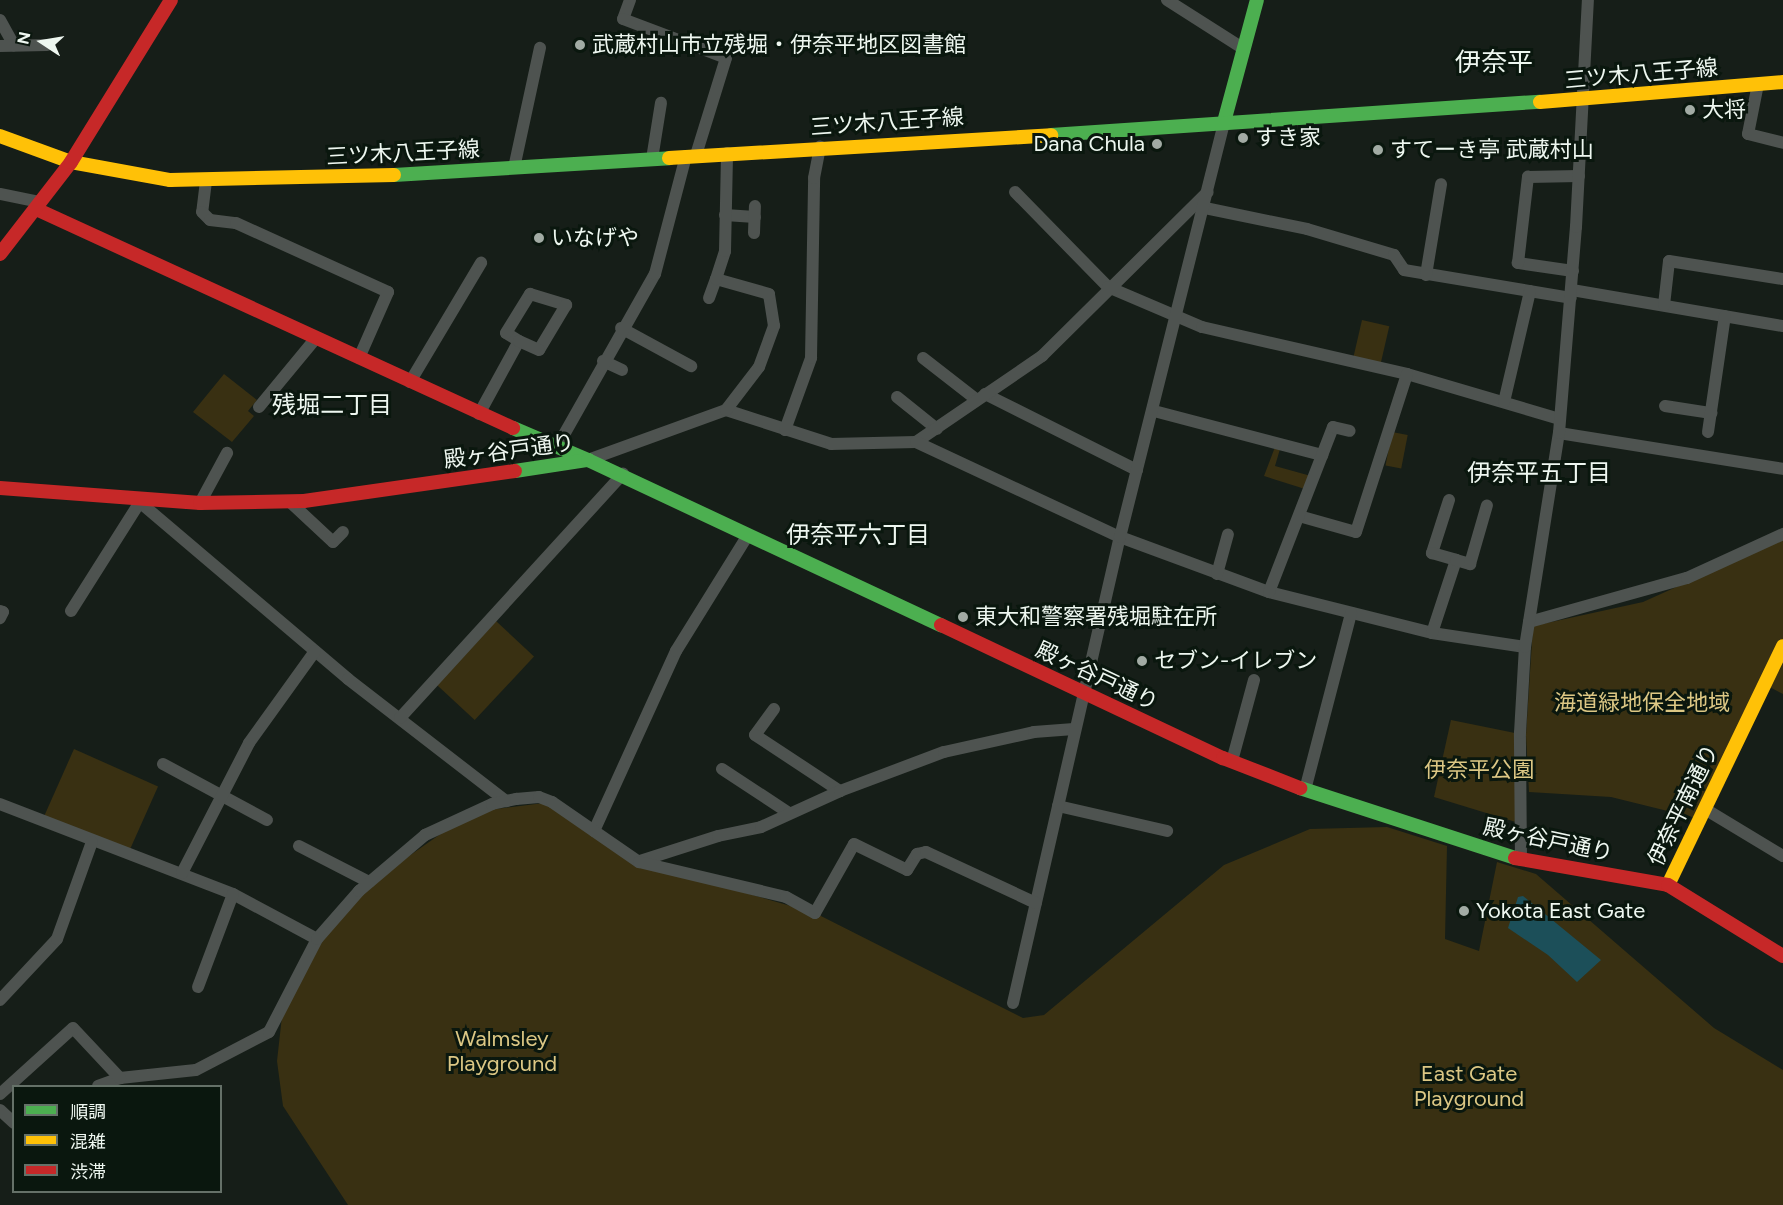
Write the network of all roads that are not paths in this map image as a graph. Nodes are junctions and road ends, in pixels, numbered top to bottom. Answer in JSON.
{"nodes":[{"id":1,"x":171,"y":0,"type":"edge"},
{"id":2,"x":630,"y":0,"type":"edge"},
{"id":3,"x":1167,"y":0,"type":"edge"},
{"id":4,"x":1257,"y":0,"type":"edge"},
{"id":5,"x":1588,"y":0,"type":"edge"},
{"id":6,"x":0,"y":20,"type":"edge"},
{"id":7,"x":14,"y":45,"type":"junction"},
{"id":8,"x":47,"y":45,"type":"dead end"},
{"id":9,"x":0,"y":46,"type":"edge"},
{"id":10,"x":540,"y":48,"type":"dead end"},
{"id":11,"x":1244,"y":49,"type":"junction"},
{"id":12,"x":1783,"y":82,"type":"edge"},
{"id":13,"x":1758,"y":84,"type":"junction"},
{"id":14,"x":1584,"y":100,"type":"junction"},
{"id":15,"x":661,"y":103,"type":"dead end"},
{"id":16,"x":1224,"y":122,"type":"junction"},
{"id":17,"x":0,"y":136,"type":"edge"},
{"id":18,"x":1783,"y":143,"type":"edge"},
{"id":19,"x":820,"y":147,"type":"junction"},
{"id":20,"x":726,"y":153,"type":"junction"},
{"id":21,"x":691,"y":155,"type":"junction"},
{"id":22,"x":651,"y":159,"type":"junction"},
{"id":23,"x":71,"y":162,"type":"junction"},
{"id":24,"x":514,"y":168,"type":"junction"},
{"id":25,"x":1579,"y":176,"type":"junction"},
{"id":26,"x":206,"y":181,"type":"junction"},
{"id":27,"x":1441,"y":184,"type":"dead end"},
{"id":28,"x":1209,"y":191,"type":"junction"},
{"id":29,"x":1015,"y":192,"type":"dead end"},
{"id":30,"x":0,"y":194,"type":"edge"},
{"id":31,"x":38,"y":206,"type":"junction"},
{"id":32,"x":1205,"y":208,"type":"junction"},
{"id":33,"x":725,"y":216,"type":"junction"},
{"id":34,"x":754,"y":233,"type":"dead end"},
{"id":35,"x":0,"y":254,"type":"edge"},
{"id":36,"x":482,"y":263,"type":"dead end"},
{"id":37,"x":1573,"y":271,"type":"junction"},
{"id":38,"x":1426,"y":275,"type":"junction"},
{"id":39,"x":716,"y":279,"type":"junction"},
{"id":40,"x":1783,"y":279,"type":"edge"},
{"id":41,"x":1108,"y":287,"type":"junction"},
{"id":42,"x":1530,"y":291,"type":"junction"},
{"id":43,"x":1572,"y":294,"type":"junction"},
{"id":44,"x":709,"y":298,"type":"dead end"},
{"id":45,"x":1664,"y":304,"type":"junction"},
{"id":46,"x":1179,"y":314,"type":"junction"},
{"id":47,"x":1725,"y":316,"type":"junction"},
{"id":48,"x":1783,"y":326,"type":"edge"},
{"id":49,"x":621,"y":328,"type":"junction"},
{"id":50,"x":316,"y":338,"type":"junction"},
{"id":51,"x":519,"y":340,"type":"junction"},
{"id":52,"x":359,"y":357,"type":"junction"},
{"id":53,"x":923,"y":357,"type":"dead end"},
{"id":54,"x":603,"y":361,"type":"junction"},
{"id":55,"x":691,"y":366,"type":"dead end"},
{"id":56,"x":622,"y":370,"type":"dead end"},
{"id":57,"x":1407,"y":374,"type":"junction"},
{"id":58,"x":410,"y":382,"type":"junction"},
{"id":59,"x":897,"y":397,"type":"dead end"},
{"id":60,"x":981,"y":397,"type":"junction"},
{"id":61,"x":1504,"y":402,"type":"junction"},
{"id":62,"x":1665,"y":406,"type":"dead end"},
{"id":63,"x":259,"y":407,"type":"dead end"},
{"id":64,"x":726,"y":410,"type":"junction"},
{"id":65,"x":1154,"y":411,"type":"junction"},
{"id":66,"x":1711,"y":413,"type":"junction"},
{"id":67,"x":479,"y":414,"type":"junction"},
{"id":68,"x":1560,"y":419,"type":"junction"},
{"id":69,"x":937,"y":429,"type":"junction"},
{"id":70,"x":785,"y":430,"type":"junction"},
{"id":71,"x":1350,"y":431,"type":"dead end"},
{"id":72,"x":1708,"y":432,"type":"dead end"},
{"id":73,"x":1559,"y":433,"type":"junction"},
{"id":74,"x":916,"y":442,"type":"junction"},
{"id":75,"x":557,"y":447,"type":"junction"},
{"id":76,"x":226,"y":453,"type":"dead end"},
{"id":77,"x":1322,"y":455,"type":"junction"},
{"id":78,"x":588,"y":460,"type":"junction"},
{"id":79,"x":1783,"y":469,"type":"edge"},
{"id":80,"x":1137,"y":470,"type":"junction"},
{"id":81,"x":623,"y":474,"type":"junction"},
{"id":82,"x":0,"y":488,"type":"edge"},
{"id":83,"x":1449,"y":500,"type":"dead end"},
{"id":84,"x":138,"y":501,"type":"junction"},
{"id":85,"x":289,"y":501,"type":"junction"},
{"id":86,"x":200,"y":503,"type":"junction"},
{"id":87,"x":1487,"y":505,"type":"dead end"},
{"id":88,"x":1299,"y":516,"type":"junction"},
{"id":89,"x":343,"y":531,"type":"dead end"},
{"id":90,"x":1228,"y":534,"type":"dead end"},
{"id":91,"x":1783,"y":534,"type":"edge"},
{"id":92,"x":748,"y":535,"type":"junction"},
{"id":93,"x":1120,"y":537,"type":"junction"},
{"id":94,"x":1456,"y":560,"type":"junction"},
{"id":95,"x":1217,"y":574,"type":"junction"},
{"id":96,"x":1269,"y":592,"type":"junction"},
{"id":97,"x":0,"y":611,"type":"edge"},
{"id":98,"x":71,"y":611,"type":"dead end"},
{"id":99,"x":1351,"y":613,"type":"junction"},
{"id":100,"x":0,"y":618,"type":"edge"},
{"id":101,"x":1529,"y":622,"type":"junction"},
{"id":102,"x":1432,"y":633,"type":"junction"},
{"id":103,"x":1783,"y":646,"type":"edge"},
{"id":104,"x":1525,"y":647,"type":"junction"},
{"id":105,"x":315,"y":651,"type":"junction"},
{"id":106,"x":1254,"y":680,"type":"dead end"},
{"id":107,"x":1083,"y":693,"type":"junction"},
{"id":108,"x":774,"y":709,"type":"dead end"},
{"id":109,"x":400,"y":718,"type":"junction"},
{"id":110,"x":1074,"y":729,"type":"junction"},
{"id":111,"x":1232,"y":761,"type":"junction"},
{"id":112,"x":163,"y":764,"type":"dead end"},
{"id":113,"x":722,"y":769,"type":"dead end"},
{"id":114,"x":1305,"y":790,"type":"junction"},
{"id":115,"x":840,"y":791,"type":"junction"},
{"id":116,"x":222,"y":796,"type":"junction"},
{"id":117,"x":506,"y":801,"type":"junction"},
{"id":118,"x":0,"y":804,"type":"edge"},
{"id":119,"x":1058,"y":806,"type":"junction"},
{"id":120,"x":1705,"y":809,"type":"junction"},
{"id":121,"x":789,"y":813,"type":"junction"},
{"id":122,"x":267,"y":820,"type":"dead end"},
{"id":123,"x":594,"y":831,"type":"junction"},
{"id":124,"x":1167,"y":831,"type":"dead end"},
{"id":125,"x":92,"y":842,"type":"junction"},
{"id":126,"x":299,"y":846,"type":"dead end"},
{"id":127,"x":1783,"y":856,"type":"edge"},
{"id":128,"x":1521,"y":860,"type":"junction"},
{"id":129,"x":639,"y":862,"type":"junction"},
{"id":130,"x":183,"y":873,"type":"junction"},
{"id":131,"x":369,"y":882,"type":"junction"},
{"id":132,"x":1668,"y":885,"type":"junction"},
{"id":133,"x":233,"y":894,"type":"junction"},
{"id":134,"x":1036,"y":903,"type":"junction"},
{"id":135,"x":317,"y":939,"type":"junction"},
{"id":136,"x":1783,"y":956,"type":"edge"},
{"id":137,"x":198,"y":987,"type":"dead end"},
{"id":138,"x":0,"y":1000,"type":"edge"},
{"id":139,"x":1013,"y":1003,"type":"dead end"},
{"id":140,"x":120,"y":1078,"type":"junction"},
{"id":141,"x":101,"y":1085,"type":"edge"},
{"id":142,"x":0,"y":1094,"type":"edge"},
{"id":143,"x":0,"y":1110,"type":"edge"},
{"id":144,"x":12,"y":1121,"type":"edge"}],
"edges":[{"from":1,"to":23,"type":"street"},
{"from":2,"to":21,"type":"street"},
{"from":3,"to":11,"type":"street"},
{"from":4,"to":11,"type":"street"},
{"from":5,"to":14,"type":"street"},
{"from":6,"to":7,"type":"street"},
{"from":7,"to":8,"type":"street"},
{"from":7,"to":9,"type":"street"},
{"from":10,"to":24,"type":"street"},
{"from":11,"to":16,"type":"street"},
{"from":12,"to":13,"type":"street","name":"三ツ木八王子線"},
{"from":13,"to":14,"type":"street","name":"三ツ木八王子線"},
{"from":13,"to":18,"type":"street"},
{"from":14,"to":16,"type":"street","name":"三ツ木八王子線"},
{"from":14,"to":25,"type":"street"},
{"from":15,"to":22,"type":"street"},
{"from":16,"to":19,"type":"street","name":"三ツ木八王子線"},
{"from":16,"to":28,"type":"street"},
{"from":17,"to":23,"type":"street","name":"三ツ木八王子線"},
{"from":19,"to":20,"type":"street","name":"三ツ木八王子線"},
{"from":19,"to":70,"type":"street"},
{"from":20,"to":21,"type":"street","name":"三ツ木八王子線"},
{"from":20,"to":33,"type":"street"},
{"from":21,"to":22,"type":"street","name":"三ツ木八王子線"},
{"from":21,"to":49,"type":"street"},
{"from":22,"to":24,"type":"street","name":"三ツ木八王子線"},
{"from":23,"to":26,"type":"street","name":"三ツ木八王子線"},
{"from":23,"to":31,"type":"street"},
{"from":24,"to":26,"type":"street","name":"三ツ木八王子線"},
{"from":25,"to":37,"type":"street"},
{"from":25,"to":37,"type":"street"},
{"from":26,"to":52,"type":"street"},
{"from":27,"to":38,"type":"street"},
{"from":28,"to":32,"type":"street"},
{"from":28,"to":41,"type":"street"},
{"from":29,"to":41,"type":"street"},
{"from":30,"to":31,"type":"street"},
{"from":31,"to":35,"type":"street"},
{"from":31,"to":50,"type":"street"},
{"from":32,"to":38,"type":"street"},
{"from":32,"to":46,"type":"street"},
{"from":33,"to":34,"type":"street"},
{"from":33,"to":39,"type":"street"},
{"from":36,"to":58,"type":"street"},
{"from":37,"to":43,"type":"street"},
{"from":38,"to":42,"type":"street"},
{"from":39,"to":44,"type":"street"},
{"from":39,"to":64,"type":"street"},
{"from":40,"to":45,"type":"street"},
{"from":41,"to":46,"type":"street"},
{"from":41,"to":60,"type":"street"},
{"from":42,"to":43,"type":"street"},
{"from":42,"to":61,"type":"street"},
{"from":43,"to":45,"type":"street"},
{"from":43,"to":68,"type":"street"},
{"from":45,"to":47,"type":"street"},
{"from":46,"to":57,"type":"street"},
{"from":46,"to":65,"type":"street"},
{"from":47,"to":48,"type":"street"},
{"from":47,"to":66,"type":"street"},
{"from":49,"to":54,"type":"street"},
{"from":49,"to":55,"type":"street"},
{"from":50,"to":52,"type":"street"},
{"from":50,"to":63,"type":"street"},
{"from":51,"to":51,"type":"street"},
{"from":51,"to":67,"type":"street"},
{"from":52,"to":58,"type":"street"},
{"from":53,"to":60,"type":"street"},
{"from":54,"to":56,"type":"street"},
{"from":54,"to":75,"type":"street"},
{"from":57,"to":61,"type":"street"},
{"from":57,"to":88,"type":"street"},
{"from":58,"to":67,"type":"street"},
{"from":59,"to":69,"type":"street"},
{"from":60,"to":69,"type":"street"},
{"from":60,"to":80,"type":"street"},
{"from":61,"to":68,"type":"street"},
{"from":62,"to":66,"type":"street"},
{"from":64,"to":70,"type":"street"},
{"from":64,"to":78,"type":"street"},
{"from":65,"to":77,"type":"street"},
{"from":65,"to":80,"type":"street"},
{"from":66,"to":72,"type":"street"},
{"from":67,"to":75,"type":"street"},
{"from":68,"to":73,"type":"street"},
{"from":69,"to":74,"type":"street"},
{"from":70,"to":74,"type":"street"},
{"from":71,"to":77,"type":"street"},
{"from":73,"to":79,"type":"street"},
{"from":73,"to":101,"type":"street"},
{"from":74,"to":93,"type":"street"},
{"from":75,"to":78,"type":"street"},
{"from":76,"to":86,"type":"street"},
{"from":77,"to":88,"type":"street"},
{"from":78,"to":81,"type":"street","name":"殿ヶ谷戸通り"},
{"from":78,"to":85,"type":"street","name":"殿ヶ谷戸通り"},
{"from":80,"to":93,"type":"street"},
{"from":81,"to":92,"type":"street","name":"殿ヶ谷戸通り"},
{"from":81,"to":109,"type":"street"},
{"from":82,"to":84,"type":"street","name":"殿ヶ谷戸通り"},
{"from":83,"to":94,"type":"street"},
{"from":84,"to":86,"type":"street","name":"殿ヶ谷戸通り"},
{"from":84,"to":98,"type":"street"},
{"from":84,"to":105,"type":"street"},
{"from":85,"to":86,"type":"street","name":"殿ヶ谷戸通り"},
{"from":85,"to":89,"type":"street"},
{"from":87,"to":94,"type":"street"},
{"from":88,"to":96,"type":"street"},
{"from":90,"to":95,"type":"street"},
{"from":91,"to":101,"type":"street"},
{"from":92,"to":107,"type":"street","name":"殿ヶ谷戸通り"},
{"from":92,"to":123,"type":"street"},
{"from":93,"to":95,"type":"street"},
{"from":93,"to":107,"type":"street"},
{"from":94,"to":102,"type":"street"},
{"from":95,"to":96,"type":"street"},
{"from":96,"to":99,"type":"street"},
{"from":97,"to":100,"type":"street"},
{"from":99,"to":102,"type":"street"},
{"from":99,"to":114,"type":"street"},
{"from":101,"to":104,"type":"street"},
{"from":102,"to":104,"type":"street"},
{"from":103,"to":120,"type":"street","name":"伊奈平南通り"},
{"from":104,"to":128,"type":"street"},
{"from":105,"to":109,"type":"street"},
{"from":105,"to":116,"type":"street"},
{"from":106,"to":111,"type":"street"},
{"from":107,"to":110,"type":"street"},
{"from":107,"to":111,"type":"street","name":"殿ヶ谷戸通り"},
{"from":108,"to":115,"type":"street"},
{"from":109,"to":117,"type":"street"},
{"from":110,"to":115,"type":"street"},
{"from":110,"to":119,"type":"street"},
{"from":111,"to":114,"type":"street","name":"殿ヶ谷戸通り"},
{"from":112,"to":116,"type":"street"},
{"from":113,"to":121,"type":"street"},
{"from":114,"to":128,"type":"street","name":"殿ヶ谷戸通り"},
{"from":115,"to":121,"type":"street"},
{"from":116,"to":122,"type":"street"},
{"from":116,"to":130,"type":"street"},
{"from":117,"to":123,"type":"street"},
{"from":117,"to":131,"type":"street"},
{"from":118,"to":125,"type":"street"},
{"from":119,"to":124,"type":"street"},
{"from":119,"to":134,"type":"street"},
{"from":120,"to":127,"type":"street"},
{"from":120,"to":132,"type":"street","name":"伊奈平南通り"},
{"from":121,"to":129,"type":"street"},
{"from":123,"to":129,"type":"street"},
{"from":125,"to":130,"type":"street"},
{"from":125,"to":138,"type":"street"},
{"from":126,"to":131,"type":"street"},
{"from":128,"to":132,"type":"street","name":"殿ヶ谷戸通り"},
{"from":129,"to":134,"type":"street"},
{"from":130,"to":133,"type":"street"},
{"from":131,"to":135,"type":"street"},
{"from":132,"to":136,"type":"street","name":"殿ヶ谷戸通り"},
{"from":133,"to":135,"type":"street"},
{"from":133,"to":137,"type":"street"},
{"from":134,"to":139,"type":"street"},
{"from":135,"to":140,"type":"street"},
{"from":140,"to":141,"type":"street"},
{"from":140,"to":142,"type":"street"},
{"from":143,"to":144,"type":"street"}]}
